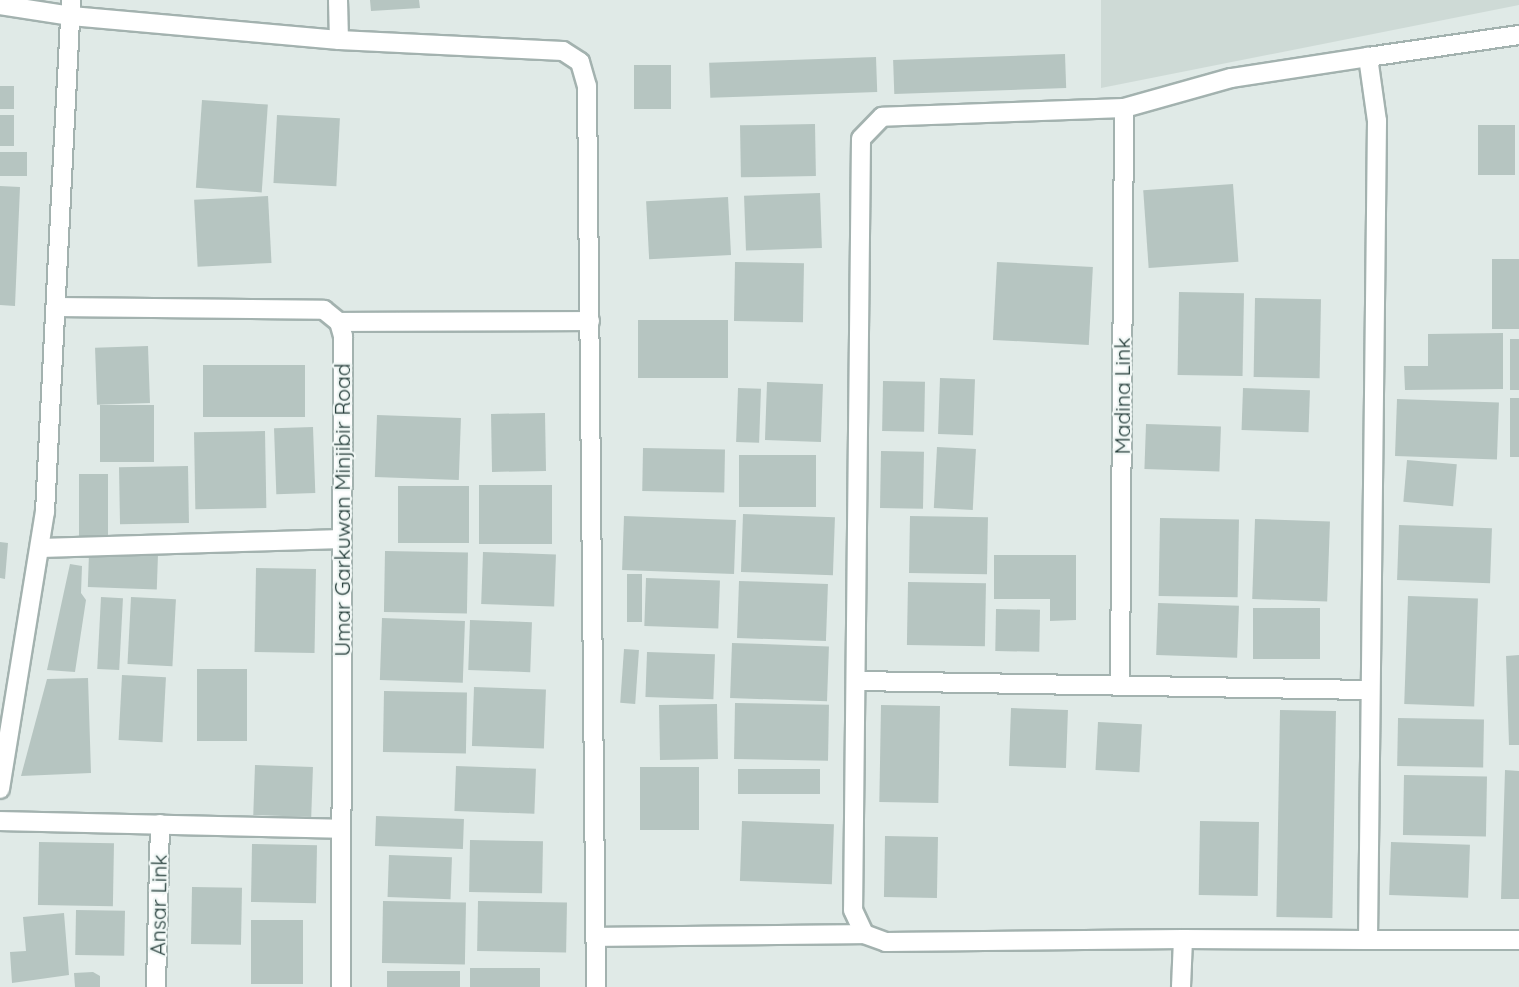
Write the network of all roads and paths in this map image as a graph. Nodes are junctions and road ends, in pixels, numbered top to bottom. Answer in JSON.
{"nodes":[{"id":1,"x":339,"y":0,"type":"edge"},
{"id":2,"x":0,"y":5,"type":"edge"},
{"id":3,"x":71,"y":8,"type":"edge"},
{"id":4,"x":1519,"y":35,"type":"edge"},
{"id":5,"x":339,"y":40,"type":"junction"},
{"id":6,"x":1368,"y":57,"type":"junction"},
{"id":7,"x":1124,"y":108,"type":"junction"},
{"id":8,"x":56,"y":307,"type":"junction"},
{"id":9,"x":590,"y":321,"type":"junction"},
{"id":10,"x":339,"y":322,"type":"junction"},
{"id":11,"x":342,"y":539,"type":"junction"},
{"id":12,"x":41,"y":548,"type":"junction"},
{"id":13,"x":857,"y":681,"type":"junction"},
{"id":14,"x":1120,"y":684,"type":"junction"},
{"id":15,"x":1368,"y":690,"type":"junction"},
{"id":16,"x":0,"y":789,"type":"edge"},
{"id":17,"x":0,"y":821,"type":"edge"},
{"id":18,"x":160,"y":824,"type":"junction"},
{"id":19,"x":341,"y":829,"type":"junction"},
{"id":20,"x":864,"y":934,"type":"junction"},
{"id":21,"x":596,"y":938,"type":"junction"},
{"id":22,"x":1183,"y":939,"type":"junction"},
{"id":23,"x":1368,"y":940,"type":"junction"},
{"id":24,"x":1519,"y":940,"type":"edge"},
{"id":25,"x":156,"y":987,"type":"edge"},
{"id":26,"x":341,"y":987,"type":"edge"},
{"id":27,"x":596,"y":987,"type":"edge"},
{"id":28,"x":1181,"y":987,"type":"edge"}],
"edges":[{"from":1,"to":5,"type":"street"},
{"from":2,"to":3,"type":"street"},
{"from":3,"to":5,"type":"street"},
{"from":3,"to":8,"type":"street"},
{"from":4,"to":6,"type":"street"},
{"from":5,"to":9,"type":"street"},
{"from":6,"to":7,"type":"street"},
{"from":6,"to":15,"type":"street"},
{"from":7,"to":13,"type":"street"},
{"from":7,"to":14,"type":"street","name":"Madina Link"},
{"from":8,"to":10,"type":"street"},
{"from":8,"to":12,"type":"street"},
{"from":9,"to":10,"type":"street"},
{"from":9,"to":21,"type":"street"},
{"from":10,"to":11,"type":"street","name":"Umar Garkuwan Minjibir Road"},
{"from":11,"to":12,"type":"street"},
{"from":11,"to":19,"type":"street","name":"Umar Garkuwan Minjibir Road"},
{"from":12,"to":16,"type":"street"},
{"from":13,"to":14,"type":"street"},
{"from":13,"to":20,"type":"street"},
{"from":14,"to":15,"type":"street"},
{"from":15,"to":23,"type":"street"},
{"from":17,"to":18,"type":"street"},
{"from":18,"to":19,"type":"street"},
{"from":18,"to":25,"type":"street","name":"Ansar Link"},
{"from":19,"to":26,"type":"street","name":"Umar Garkuwan Minjibir Road"},
{"from":20,"to":21,"type":"street"},
{"from":20,"to":22,"type":"street"},
{"from":21,"to":27,"type":"street"},
{"from":22,"to":23,"type":"street"},
{"from":22,"to":28,"type":"street"},
{"from":23,"to":24,"type":"street"}]}
